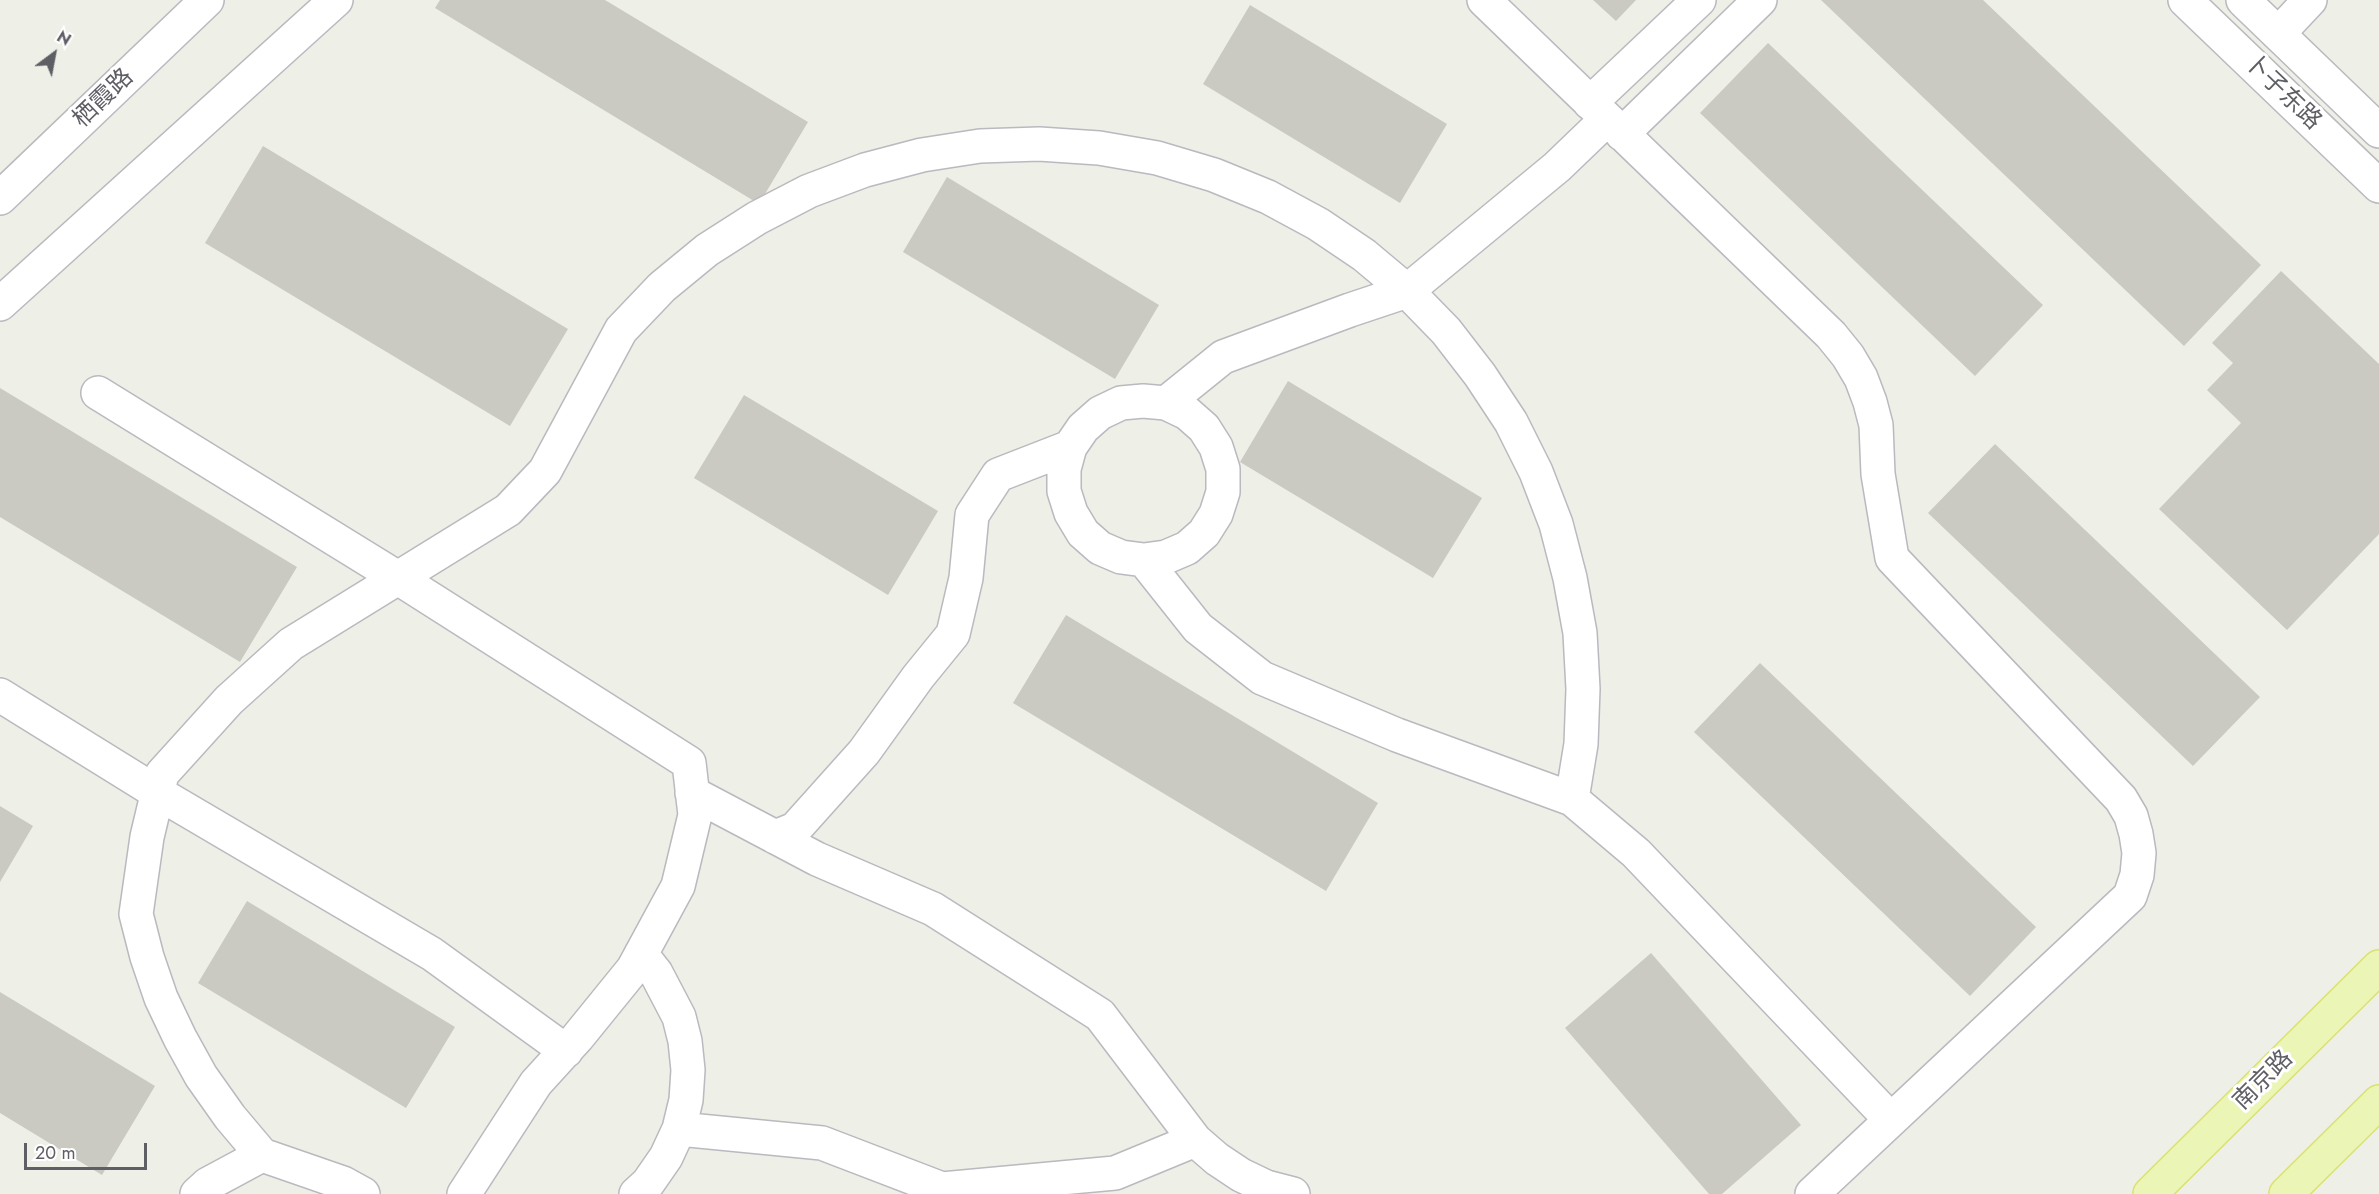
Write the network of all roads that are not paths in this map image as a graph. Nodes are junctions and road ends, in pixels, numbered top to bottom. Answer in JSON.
{"nodes":[{"id":1,"x":207,"y":0,"type":"edge"},
{"id":2,"x":336,"y":0,"type":"edge"},
{"id":3,"x":1484,"y":0,"type":"edge"},
{"id":4,"x":1699,"y":0,"type":"edge"},
{"id":5,"x":1760,"y":0,"type":"edge"},
{"id":6,"x":2186,"y":0,"type":"edge"},
{"id":7,"x":2243,"y":0,"type":"edge"},
{"id":8,"x":2310,"y":0,"type":"edge"},
{"id":9,"x":2278,"y":34,"type":"junction"},
{"id":10,"x":1606,"y":119,"type":"junction"},
{"id":11,"x":2379,"y":131,"type":"edge"},
{"id":12,"x":2379,"y":186,"type":"edge"},
{"id":13,"x":0,"y":198,"type":"edge"},
{"id":14,"x":1407,"y":291,"type":"junction"},
{"id":15,"x":0,"y":304,"type":"edge"},
{"id":16,"x":98,"y":393,"type":"dead end"},
{"id":17,"x":1166,"y":403,"type":"junction"},
{"id":18,"x":1070,"y":447,"type":"junction"},
{"id":19,"x":1144,"y":560,"type":"junction"},
{"id":20,"x":398,"y":578,"type":"junction"},
{"id":21,"x":0,"y":694,"type":"edge"},
{"id":22,"x":158,"y":793,"type":"junction"},
{"id":23,"x":692,"y":794,"type":"junction"},
{"id":24,"x":1572,"y":799,"type":"junction"},
{"id":25,"x":775,"y":837,"type":"junction"},
{"id":26,"x":641,"y":954,"type":"junction"},
{"id":27,"x":2379,"y":967,"type":"edge"},
{"id":28,"x":566,"y":1051,"type":"junction"},
{"id":29,"x":2379,"y":1102,"type":"edge"},
{"id":30,"x":1891,"y":1120,"type":"junction"},
{"id":31,"x":679,"y":1128,"type":"junction"},
{"id":32,"x":1195,"y":1140,"type":"junction"},
{"id":33,"x":262,"y":1155,"type":"junction"},
{"id":34,"x":197,"y":1194,"type":"edge"},
{"id":35,"x":363,"y":1194,"type":"edge"},
{"id":36,"x":464,"y":1194,"type":"edge"},
{"id":37,"x":636,"y":1194,"type":"edge"},
{"id":38,"x":1293,"y":1194,"type":"edge"},
{"id":39,"x":1812,"y":1194,"type":"edge"},
{"id":40,"x":2150,"y":1194,"type":"edge"},
{"id":41,"x":2286,"y":1194,"type":"edge"}],
"edges":[{"from":1,"to":13,"type":"street","name":"栖霞路"},
{"from":2,"to":15,"type":"street"},
{"from":3,"to":10,"type":"street"},
{"from":4,"to":10,"type":"street"},
{"from":5,"to":10,"type":"street"},
{"from":6,"to":12,"type":"street","name":"卜子东路"},
{"from":7,"to":9,"type":"street","name":"卜子东路"},
{"from":8,"to":9,"type":"street"},
{"from":9,"to":11,"type":"street","name":"卜子东路"},
{"from":10,"to":14,"type":"street"},
{"from":10,"to":30,"type":"street"},
{"from":14,"to":17,"type":"street"},
{"from":14,"to":20,"type":"street"},
{"from":14,"to":24,"type":"street"},
{"from":16,"to":20,"type":"street"},
{"from":17,"to":18,"type":"street"},
{"from":17,"to":19,"type":"street"},
{"from":18,"to":19,"type":"street"},
{"from":18,"to":25,"type":"street"},
{"from":19,"to":24,"type":"street"},
{"from":20,"to":22,"type":"street"},
{"from":20,"to":23,"type":"street"},
{"from":21,"to":22,"type":"street"},
{"from":22,"to":28,"type":"street"},
{"from":22,"to":33,"type":"street"},
{"from":23,"to":25,"type":"street"},
{"from":23,"to":26,"type":"street"},
{"from":24,"to":30,"type":"street"},
{"from":25,"to":32,"type":"street"},
{"from":26,"to":28,"type":"street"},
{"from":26,"to":31,"type":"street"},
{"from":27,"to":40,"type":"main road","name":"南京路"},
{"from":28,"to":36,"type":"street"},
{"from":29,"to":41,"type":"main road"},
{"from":30,"to":39,"type":"street"},
{"from":31,"to":32,"type":"street"},
{"from":31,"to":37,"type":"street"},
{"from":32,"to":38,"type":"street"},
{"from":33,"to":34,"type":"street"},
{"from":33,"to":35,"type":"street"}]}
